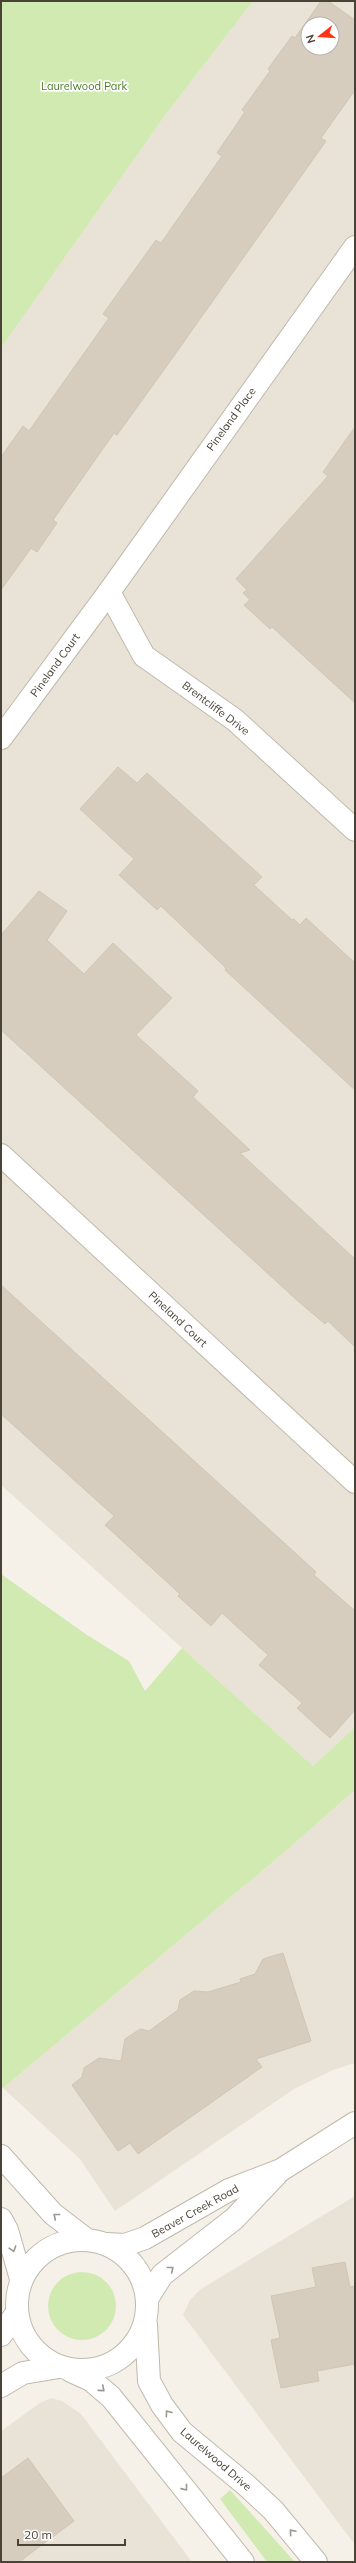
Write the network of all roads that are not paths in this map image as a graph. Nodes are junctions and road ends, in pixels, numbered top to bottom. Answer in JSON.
{"nodes":[{"id":1,"x":355,"y":247,"type":"edge"},
{"id":2,"x":109,"y":592,"type":"junction"},
{"id":3,"x":1,"y":738,"type":"edge"},
{"id":4,"x":355,"y":830,"type":"edge"},
{"id":5,"x":1,"y":1155,"type":"edge"},
{"id":6,"x":355,"y":1482,"type":"edge"},
{"id":7,"x":355,"y":2123,"type":"edge"},
{"id":8,"x":1,"y":2156,"type":"edge"},
{"id":9,"x":281,"y":2170,"type":"junction"},
{"id":10,"x":1,"y":2220,"type":"edge"},
{"id":11,"x":98,"y":2242,"type":"junction"},
{"id":12,"x":21,"y":2279,"type":"junction"},
{"id":13,"x":147,"y":2308,"type":"junction"},
{"id":14,"x":16,"y":2314,"type":"junction"},
{"id":15,"x":1,"y":2336,"type":"edge"},
{"id":16,"x":64,"y":2368,"type":"junction"},
{"id":17,"x":1,"y":2386,"type":"edge"},
{"id":18,"x":243,"y":2562,"type":"edge"},
{"id":19,"x":316,"y":2562,"type":"edge"}],
"edges":[{"from":1,"to":2,"type":"street","name":"Pineland Place"},
{"from":2,"to":3,"type":"street","name":"Pineland Court"},
{"from":2,"to":4,"type":"street","name":"Brentcliffe Drive"},
{"from":5,"to":6,"type":"street","name":"Pineland Court"},
{"from":7,"to":9,"type":"street","name":"Beaver Creek Road"},
{"from":11,"to":8,"type":"street","one_way":true},
{"from":9,"to":11,"type":"street","name":"Beaver Creek Road"},
{"from":13,"to":9,"type":"street","name":"Beaver Creek Road","one_way":true},
{"from":10,"to":12,"type":"street","one_way":true},
{"from":11,"to":12,"type":"street"},
{"from":11,"to":13,"type":"street"},
{"from":12,"to":14,"type":"street"},
{"from":13,"to":16,"type":"street"},
{"from":19,"to":13,"type":"street","name":"Laurelwood Drive","one_way":true},
{"from":14,"to":15,"type":"street"},
{"from":14,"to":16,"type":"street"},
{"from":16,"to":17,"type":"street"},
{"from":16,"to":18,"type":"street","one_way":true}]}
